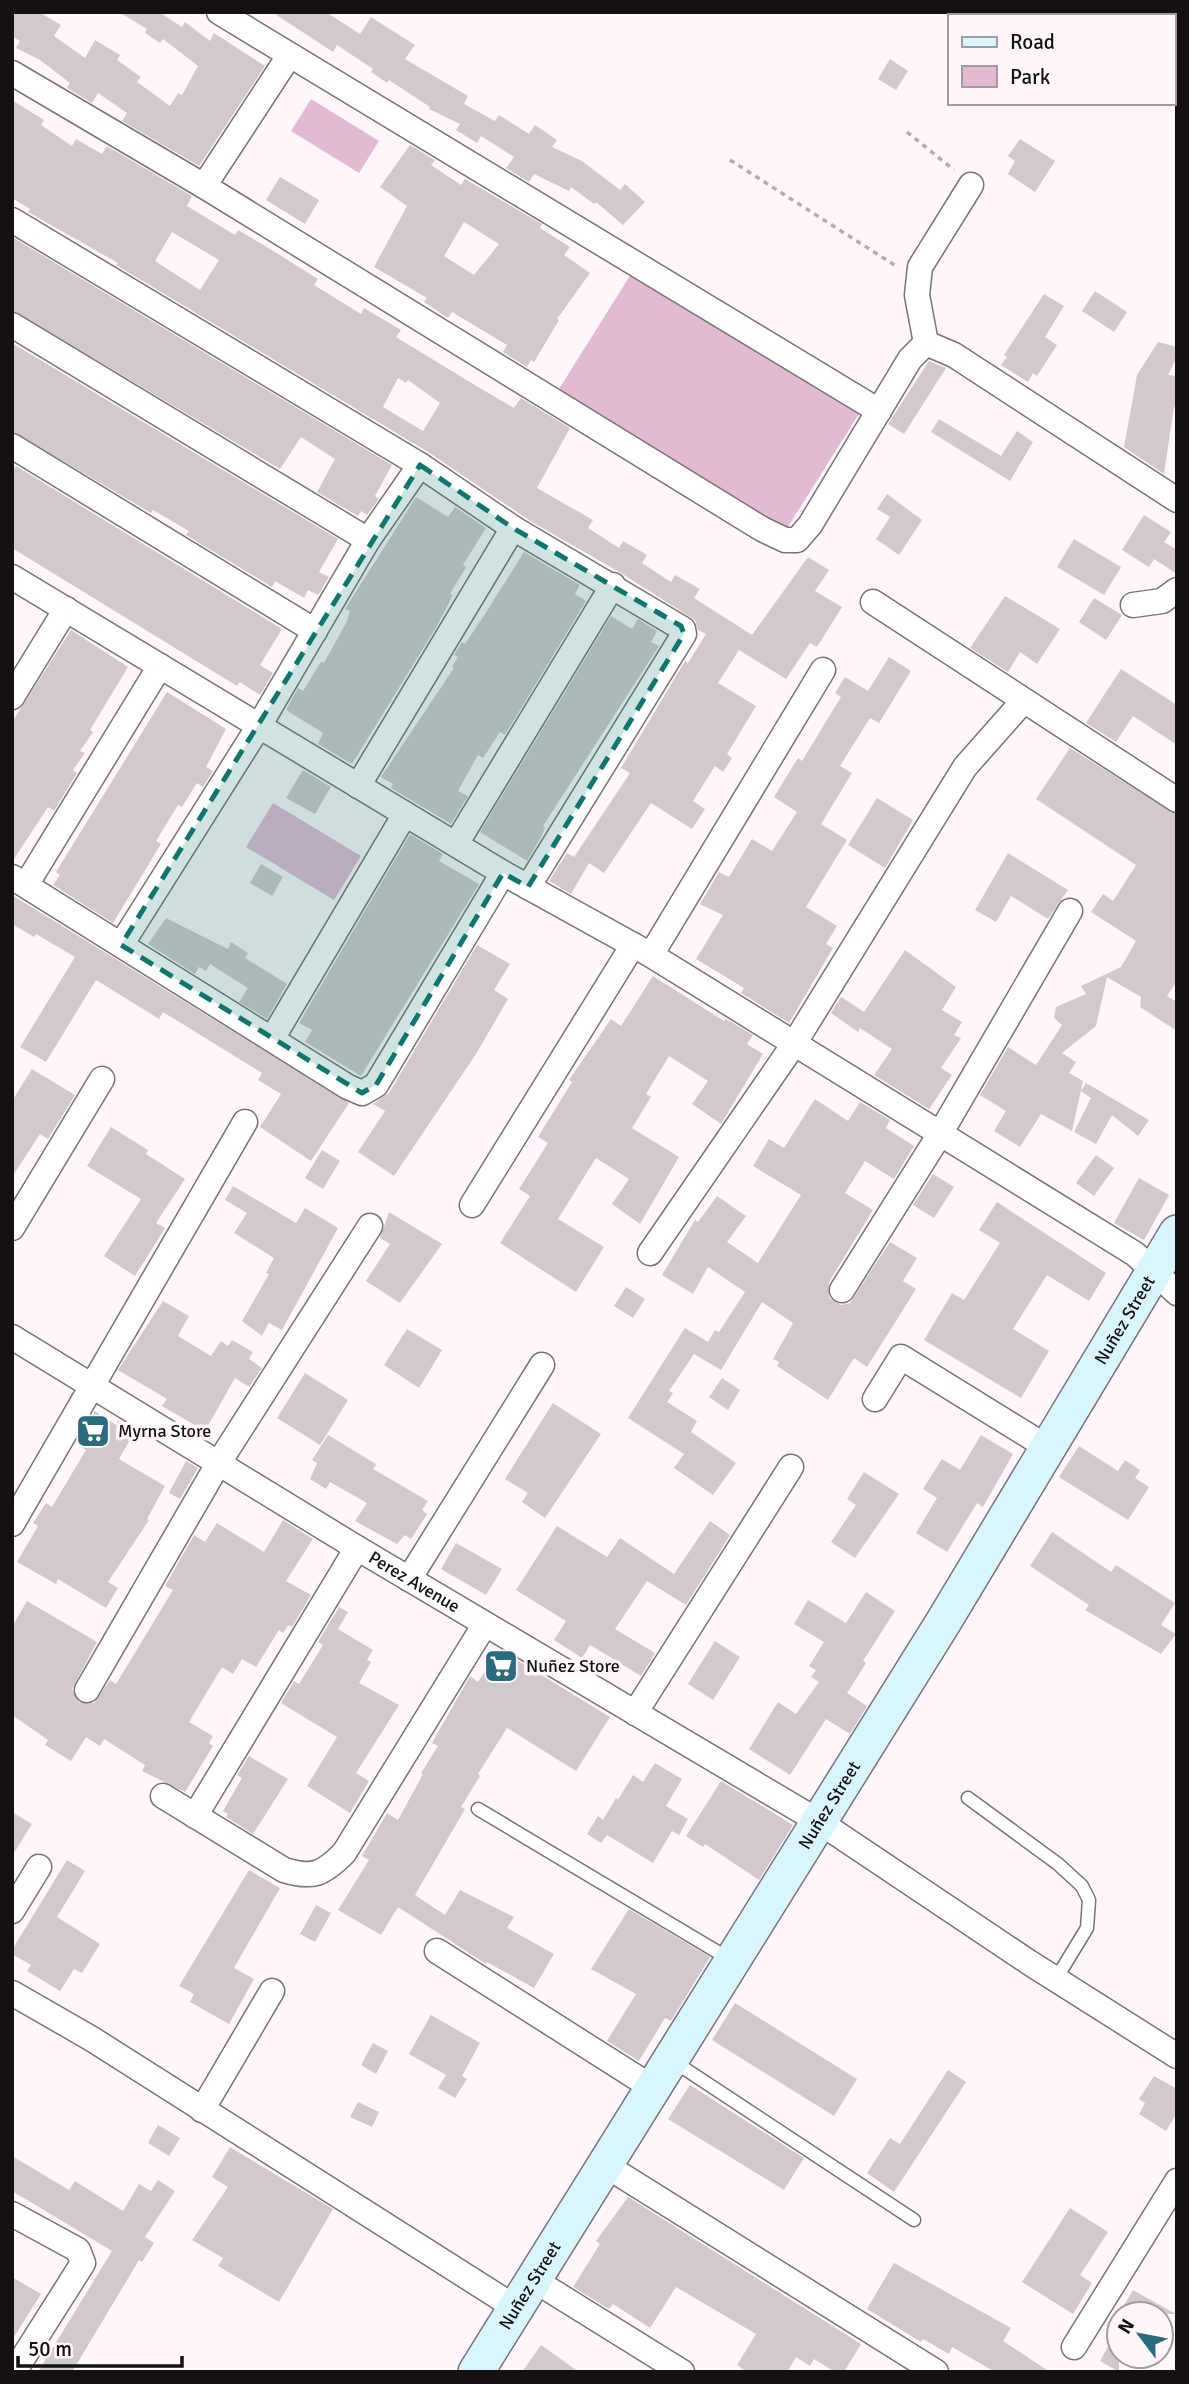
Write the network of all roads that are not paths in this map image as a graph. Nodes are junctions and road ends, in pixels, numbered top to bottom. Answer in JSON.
{"nodes":[{"id":1,"x":219,"y":12,"type":"edge"},
{"id":2,"x":289,"y":56,"type":"junction"},
{"id":3,"x":12,"y":73,"type":"edge"},
{"id":4,"x":971,"y":185,"type":"road end"},
{"id":5,"x":204,"y":186,"type":"junction"},
{"id":6,"x":12,"y":220,"type":"edge"},
{"id":7,"x":12,"y":325,"type":"edge"},
{"id":8,"x":926,"y":344,"type":"junction"},
{"id":9,"x":879,"y":411,"type":"junction"},
{"id":10,"x":12,"y":446,"type":"edge"},
{"id":11,"x":420,"y":465,"type":"junction"},
{"id":12,"x":1177,"y":500,"type":"edge"},
{"id":13,"x":513,"y":528,"type":"junction"},
{"id":14,"x":368,"y":540,"type":"junction"},
{"id":15,"x":12,"y":577,"type":"edge"},
{"id":16,"x":613,"y":585,"type":"junction"},
{"id":17,"x":1177,"y":590,"type":"edge"},
{"id":18,"x":873,"y":602,"type":"dead end"},
{"id":19,"x":1133,"y":605,"type":"dead end"},
{"id":20,"x":66,"y":609,"type":"junction"},
{"id":21,"x":315,"y":631,"type":"junction"},
{"id":22,"x":160,"y":666,"type":"junction"},
{"id":23,"x":824,"y":670,"type":"dead end"},
{"id":24,"x":12,"y":697,"type":"edge"},
{"id":25,"x":1018,"y":707,"type":"dead end"},
{"id":26,"x":259,"y":726,"type":"junction"},
{"id":27,"x":358,"y":786,"type":"junction"},
{"id":28,"x":1177,"y":800,"type":"edge"},
{"id":29,"x":405,"y":814,"type":"junction"},
{"id":30,"x":456,"y":844,"type":"junction"},
{"id":31,"x":503,"y":873,"type":"junction"},
{"id":32,"x":19,"y":881,"type":"edge"},
{"id":33,"x":528,"y":887,"type":"junction"},
{"id":34,"x":1070,"y":911,"type":"dead end"},
{"id":35,"x":121,"y":945,"type":"junction"},
{"id":36,"x":642,"y":950,"type":"junction"},
{"id":37,"x":272,"y":1039,"type":"junction"},
{"id":38,"x":794,"y":1044,"type":"junction"},
{"id":39,"x":102,"y":1079,"type":"dead end"},
{"id":40,"x":245,"y":1122,"type":"dead end"},
{"id":41,"x":940,"y":1134,"type":"junction"},
{"id":42,"x":472,"y":1205,"type":"dead end"},
{"id":43,"x":370,"y":1226,"type":"dead end"},
{"id":44,"x":12,"y":1228,"type":"edge"},
{"id":45,"x":1177,"y":1233,"type":"edge"},
{"id":46,"x":650,"y":1253,"type":"dead end"},
{"id":47,"x":1165,"y":1282,"type":"edge"},
{"id":48,"x":842,"y":1290,"type":"dead end"},
{"id":49,"x":12,"y":1337,"type":"edge"},
{"id":50,"x":542,"y":1365,"type":"dead end"},
{"id":51,"x":93,"y":1387,"type":"junction"},
{"id":52,"x":875,"y":1399,"type":"dead end"},
{"id":53,"x":1050,"y":1449,"type":"junction"},
{"id":54,"x":218,"y":1464,"type":"junction"},
{"id":55,"x":791,"y":1467,"type":"dead end"},
{"id":56,"x":12,"y":1524,"type":"edge"},
{"id":57,"x":357,"y":1548,"type":"junction"},
{"id":58,"x":409,"y":1579,"type":"junction"},
{"id":59,"x":485,"y":1624,"type":"junction"},
{"id":60,"x":87,"y":1690,"type":"dead end"},
{"id":61,"x":635,"y":1713,"type":"junction"},
{"id":62,"x":163,"y":1796,"type":"dead end"},
{"id":63,"x":968,"y":1798,"type":"dead end"},
{"id":64,"x":478,"y":1809,"type":"dead end"},
{"id":65,"x":195,"y":1816,"type":"junction"},
{"id":66,"x":818,"y":1821,"type":"junction"},
{"id":67,"x":39,"y":1867,"type":"dead end"},
{"id":68,"x":12,"y":1912,"type":"edge"},
{"id":69,"x":436,"y":1951,"type":"dead end"},
{"id":70,"x":732,"y":1960,"type":"junction"},
{"id":71,"x":1056,"y":1979,"type":"junction"},
{"id":72,"x":272,"y":1991,"type":"dead end"},
{"id":73,"x":12,"y":1993,"type":"edge"},
{"id":74,"x":1177,"y":2056,"type":"edge"},
{"id":75,"x":662,"y":2073,"type":"junction"},
{"id":76,"x":202,"y":2110,"type":"junction"},
{"id":77,"x":605,"y":2165,"type":"junction"},
{"id":78,"x":1177,"y":2181,"type":"edge"},
{"id":79,"x":12,"y":2214,"type":"edge"},
{"id":80,"x":914,"y":2220,"type":"dead end"},
{"id":81,"x":525,"y":2294,"type":"junction"},
{"id":82,"x":1074,"y":2347,"type":"dead end"},
{"id":83,"x":15,"y":2372,"type":"edge"},
{"id":84,"x":476,"y":2372,"type":"edge"},
{"id":85,"x":682,"y":2372,"type":"edge"},
{"id":86,"x":936,"y":2372,"type":"edge"}],
"edges":[{"from":1,"to":2,"type":"street"},
{"from":2,"to":5,"type":"street"},
{"from":2,"to":9,"type":"street"},
{"from":3,"to":5,"type":"street"},
{"from":4,"to":8,"type":"street"},
{"from":5,"to":9,"type":"street"},
{"from":6,"to":11,"type":"street"},
{"from":7,"to":14,"type":"street"},
{"from":8,"to":9,"type":"street"},
{"from":8,"to":12,"type":"street"},
{"from":10,"to":21,"type":"street"},
{"from":11,"to":13,"type":"street"},
{"from":11,"to":14,"type":"street"},
{"from":13,"to":16,"type":"street"},
{"from":13,"to":27,"type":"street"},
{"from":14,"to":21,"type":"street"},
{"from":15,"to":20,"type":"street"},
{"from":16,"to":30,"type":"street"},
{"from":16,"to":33,"type":"street"},
{"from":17,"to":19,"type":"street"},
{"from":18,"to":28,"type":"street"},
{"from":20,"to":22,"type":"street"},
{"from":20,"to":24,"type":"street"},
{"from":21,"to":26,"type":"street"},
{"from":22,"to":26,"type":"street"},
{"from":22,"to":32,"type":"street"},
{"from":23,"to":36,"type":"street"},
{"from":25,"to":38,"type":"street"},
{"from":26,"to":27,"type":"street"},
{"from":26,"to":35,"type":"street"},
{"from":27,"to":29,"type":"street"},
{"from":29,"to":30,"type":"street"},
{"from":29,"to":37,"type":"street"},
{"from":30,"to":31,"type":"street"},
{"from":31,"to":33,"type":"street"},
{"from":31,"to":37,"type":"street"},
{"from":32,"to":35,"type":"street"},
{"from":33,"to":36,"type":"street"},
{"from":34,"to":41,"type":"street"},
{"from":35,"to":37,"type":"street"},
{"from":36,"to":38,"type":"street"},
{"from":36,"to":42,"type":"street"},
{"from":38,"to":41,"type":"street"},
{"from":38,"to":46,"type":"street"},
{"from":39,"to":44,"type":"street"},
{"from":40,"to":51,"type":"street"},
{"from":41,"to":47,"type":"street"},
{"from":41,"to":48,"type":"street"},
{"from":43,"to":54,"type":"street"},
{"from":45,"to":47,"type":"street","name":"Nuñez Street"},
{"from":47,"to":53,"type":"street","name":"Nuñez Street"},
{"from":49,"to":51,"type":"street","name":"Perez Avenue"},
{"from":50,"to":58,"type":"street"},
{"from":51,"to":54,"type":"street","name":"Perez Avenue"},
{"from":51,"to":56,"type":"street"},
{"from":52,"to":53,"type":"street"},
{"from":53,"to":66,"type":"street","name":"Nuñez Street"},
{"from":54,"to":57,"type":"street","name":"Perez Avenue"},
{"from":54,"to":60,"type":"street"},
{"from":55,"to":61,"type":"street"},
{"from":57,"to":58,"type":"street","name":"Perez Avenue"},
{"from":57,"to":65,"type":"street"},
{"from":58,"to":59,"type":"street","name":"Perez Avenue"},
{"from":59,"to":61,"type":"street","name":"Perez Avenue"},
{"from":59,"to":65,"type":"street"},
{"from":61,"to":66,"type":"street","name":"Perez Avenue"},
{"from":62,"to":65,"type":"street"},
{"from":63,"to":71,"type":"lane"},
{"from":64,"to":70,"type":"lane"},
{"from":66,"to":70,"type":"street","name":"Nuñez Street"},
{"from":66,"to":71,"type":"street","name":"Perez Avenue"},
{"from":67,"to":68,"type":"street"},
{"from":69,"to":75,"type":"street"},
{"from":70,"to":75,"type":"street","name":"Nuñez Street"},
{"from":71,"to":74,"type":"street","name":"Perez Avenue"},
{"from":72,"to":76,"type":"street"},
{"from":73,"to":76,"type":"street"},
{"from":75,"to":77,"type":"street","name":"Nuñez Street"},
{"from":75,"to":80,"type":"lane"},
{"from":76,"to":81,"type":"street"},
{"from":77,"to":81,"type":"street","name":"Nuñez Street"},
{"from":77,"to":86,"type":"street"},
{"from":78,"to":82,"type":"street"},
{"from":79,"to":83,"type":"street"},
{"from":81,"to":84,"type":"street","name":"Nuñez Street"},
{"from":81,"to":85,"type":"street"}]}
